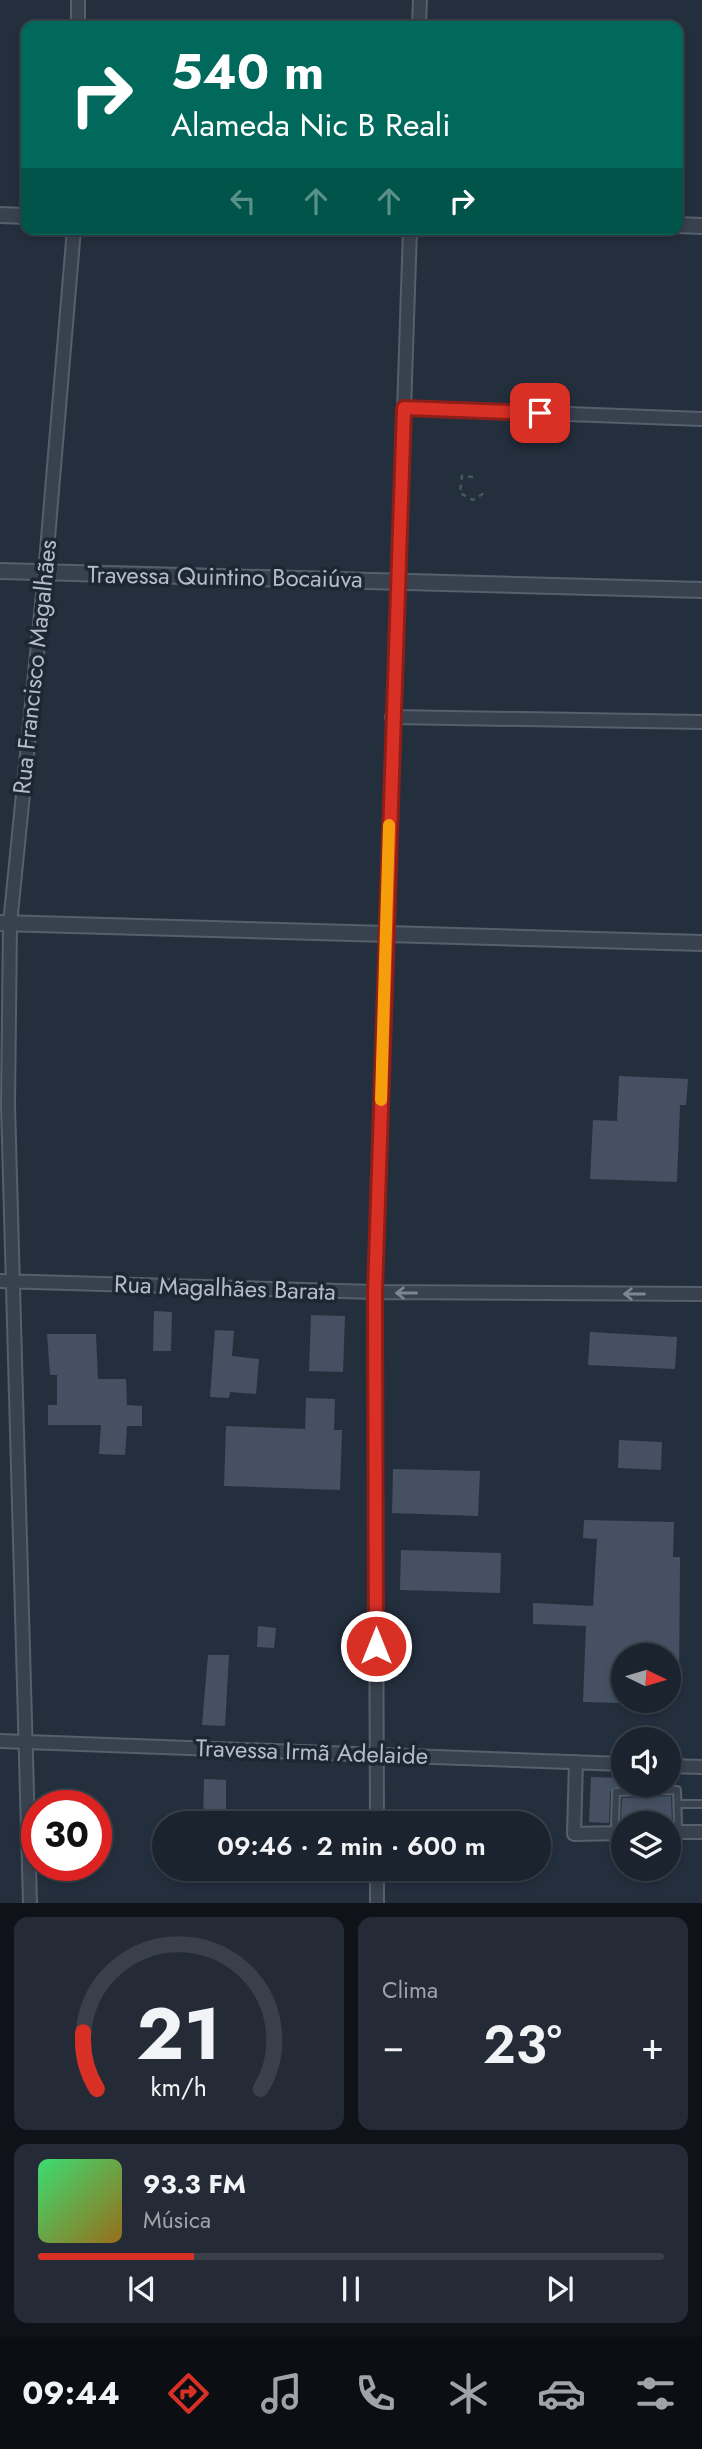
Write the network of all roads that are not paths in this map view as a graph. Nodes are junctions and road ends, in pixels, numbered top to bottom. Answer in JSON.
{"nodes":[{"id":1,"x":78,"y":0,"type":"edge"},
{"id":2,"x":420,"y":0,"type":"edge"},
{"id":3,"x":78,"y":21,"type":"edge"},
{"id":4,"x":419,"y":21,"type":"edge"},
{"id":5,"x":0,"y":215,"type":"edge"},
{"id":6,"x":21,"y":216,"type":"edge"},
{"id":7,"x":683,"y":225,"type":"edge"},
{"id":8,"x":702,"y":226,"type":"edge"},
{"id":9,"x":73,"y":235,"type":"edge"},
{"id":10,"x":410,"y":235,"type":"edge"},
{"id":11,"x":404,"y":408,"type":"junction"},
{"id":12,"x":702,"y":418,"type":"edge"},
{"id":13,"x":0,"y":571,"type":"edge"},
{"id":14,"x":45,"y":574,"type":"junction"},
{"id":15,"x":397,"y":580,"type":"junction"},
{"id":16,"x":702,"y":590,"type":"edge"},
{"id":17,"x":392,"y":717,"type":"junction"},
{"id":18,"x":702,"y":722,"type":"edge"},
{"id":19,"x":5,"y":923,"type":"edge"},
{"id":20,"x":386,"y":935,"type":"junction"},
{"id":21,"x":702,"y":943,"type":"edge"},
{"id":22,"x":4,"y":1105,"type":"edge"},
{"id":23,"x":0,"y":1281,"type":"edge"},
{"id":24,"x":15,"y":1281,"type":"junction"},
{"id":25,"x":375,"y":1292,"type":"junction"},
{"id":26,"x":702,"y":1294,"type":"edge"},
{"id":27,"x":0,"y":1741,"type":"edge"},
{"id":28,"x":24,"y":1741,"type":"junction"},
{"id":29,"x":377,"y":1754,"type":"junction"},
{"id":30,"x":576,"y":1762,"type":"junction"},
{"id":31,"x":611,"y":1763,"type":"edge"},
{"id":32,"x":681,"y":1766,"type":"edge"},
{"id":33,"x":702,"y":1767,"type":"edge"},
{"id":34,"x":679,"y":1804,"type":"junction"},
{"id":35,"x":702,"y":1804,"type":"edge"},
{"id":36,"x":377,"y":1811,"type":"edge"},
{"id":37,"x":615,"y":1811,"type":"edge"},
{"id":38,"x":679,"y":1811,"type":"edge"},
{"id":39,"x":681,"y":1832,"type":"edge"},
{"id":40,"x":702,"y":1832,"type":"edge"},
{"id":41,"x":611,"y":1833,"type":"edge"},
{"id":42,"x":377,"y":1881,"type":"edge"},
{"id":43,"x":30,"y":1903,"type":"edge"},
{"id":44,"x":377,"y":1903,"type":"edge"}],
"edges":[{"from":1,"to":3,"type":"street"},
{"from":2,"to":4,"type":"street"},
{"from":5,"to":6,"type":"street"},
{"from":7,"to":8,"type":"street"},
{"from":9,"to":14,"type":"street","name":"Rua Francisco Magalhães"},
{"from":10,"to":11,"type":"street"},
{"from":11,"to":12,"type":"street"},
{"from":11,"to":15,"type":"street"},
{"from":13,"to":14,"type":"street","name":"Travessa Quintino Bocaiúva"},
{"from":14,"to":15,"type":"street","name":"Travessa Quintino Bocaiúva"},
{"from":14,"to":19,"type":"street","name":"Rua Francisco Magalhães"},
{"from":15,"to":16,"type":"street","name":"Travessa Quintino Bocaiúva"},
{"from":15,"to":17,"type":"street"},
{"from":17,"to":18,"type":"street"},
{"from":17,"to":20,"type":"street"},
{"from":19,"to":20,"type":"street"},
{"from":19,"to":22,"type":"street","name":"Rua Francisco Magalhães"},
{"from":20,"to":21,"type":"street"},
{"from":20,"to":25,"type":"street"},
{"from":22,"to":24,"type":"street","name":"Rua Francisco Magalhães"},
{"from":23,"to":24,"type":"street","name":"Rua Magalhães Barata"},
{"from":24,"to":25,"type":"street","name":"Rua Magalhães Barata"},
{"from":24,"to":28,"type":"street","name":"Rua Francisco Magalhães"},
{"from":26,"to":25,"type":"street","name":"Rua Magalhães Barata","one_way":true},
{"from":25,"to":29,"type":"street"},
{"from":27,"to":28,"type":"street","name":"Travessa Irmã Adelaide"},
{"from":28,"to":29,"type":"street","name":"Travessa Irmã Adelaide"},
{"from":28,"to":43,"type":"street","name":"Rua Francisco Magalhães"},
{"from":29,"to":30,"type":"street","name":"Travessa Irmã Adelaide"},
{"from":29,"to":36,"type":"street"},
{"from":30,"to":31,"type":"street","name":"Travessa Irmã Adelaide"},
{"from":30,"to":41,"type":"street"},
{"from":32,"to":33,"type":"street"},
{"from":34,"to":35,"type":"lane"},
{"from":34,"to":37,"type":"lane"},
{"from":34,"to":38,"type":"lane"},
{"from":39,"to":40,"type":"street"},
{"from":42,"to":44,"type":"street"}]}
